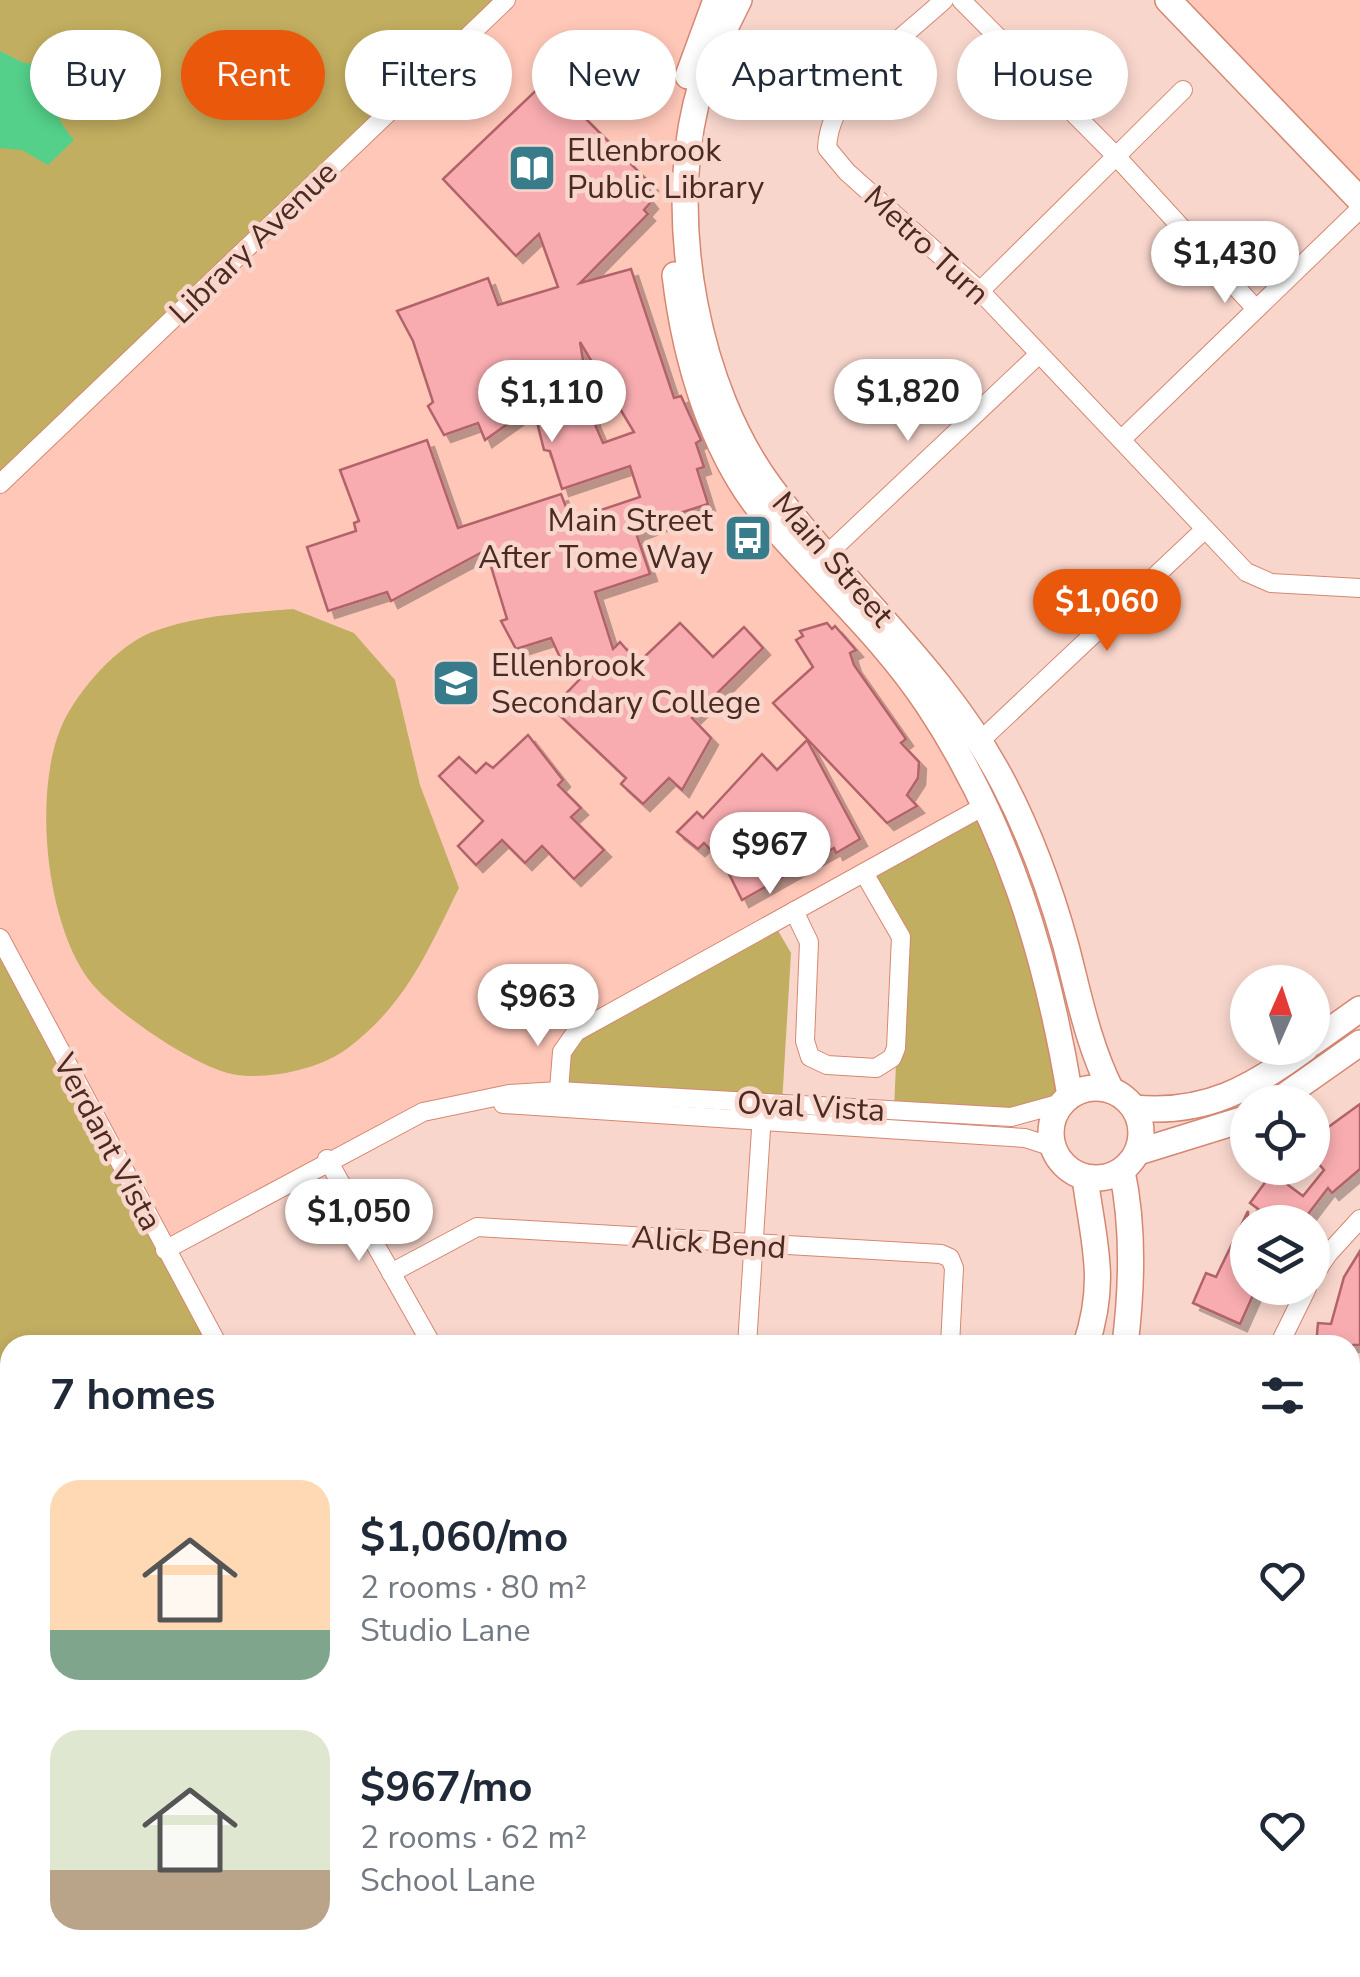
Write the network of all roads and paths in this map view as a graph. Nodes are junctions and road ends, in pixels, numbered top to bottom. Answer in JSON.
{"nodes":[{"id":1,"x":506,"y":0,"type":"edge"},
{"id":2,"x":716,"y":0,"type":"edge"},
{"id":3,"x":739,"y":0,"type":"edge"},
{"id":4,"x":944,"y":0,"type":"edge"},
{"id":5,"x":961,"y":0,"type":"edge"},
{"id":6,"x":1168,"y":0,"type":"edge"},
{"id":7,"x":1183,"y":90,"type":"dead end"},
{"id":8,"x":1115,"y":155,"type":"junction"},
{"id":9,"x":1360,"y":200,"type":"edge"},
{"id":10,"x":1360,"y":209,"type":"edge"},
{"id":11,"x":980,"y":291,"type":"junction"},
{"id":12,"x":1256,"y":309,"type":"junction"},
{"id":13,"x":1038,"y":355,"type":"junction"},
{"id":14,"x":1123,"y":438,"type":"junction"},
{"id":15,"x":0,"y":484,"type":"edge"},
{"id":16,"x":1203,"y":532,"type":"junction"},
{"id":17,"x":820,"y":561,"type":"junction"},
{"id":18,"x":1360,"y":588,"type":"edge"},
{"id":19,"x":979,"y":742,"type":"junction"},
{"id":20,"x":986,"y":805,"type":"junction"},
{"id":21,"x":864,"y":872,"type":"junction"},
{"id":22,"x":794,"y":911,"type":"junction"},
{"id":23,"x":0,"y":938,"type":"edge"},
{"id":24,"x":1360,"y":1009,"type":"edge"},
{"id":25,"x":1330,"y":1031,"type":"edge"},
{"id":26,"x":1360,"y":1043,"type":"edge"},
{"id":27,"x":1280,"y":1065,"type":"edge"},
{"id":28,"x":1300,"y":1085,"type":"edge"},
{"id":29,"x":1111,"y":1090,"type":"junction"},
{"id":30,"x":558,"y":1100,"type":"junction"},
{"id":31,"x":1066,"y":1100,"type":"junction"},
{"id":32,"x":1134,"y":1108,"type":"junction"},
{"id":33,"x":762,"y":1112,"type":"junction"},
{"id":34,"x":1230,"y":1125,"type":"edge"},
{"id":35,"x":1053,"y":1146,"type":"junction"},
{"id":36,"x":327,"y":1160,"type":"junction"},
{"id":37,"x":1130,"y":1161,"type":"junction"},
{"id":38,"x":1085,"y":1177,"type":"junction"},
{"id":39,"x":1360,"y":1219,"type":"edge"},
{"id":40,"x":754,"y":1245,"type":"junction"},
{"id":41,"x":165,"y":1250,"type":"junction"},
{"id":42,"x":1330,"y":1256,"type":"edge"},
{"id":43,"x":391,"y":1273,"type":"junction"},
{"id":44,"x":1299,"y":1305,"type":"edge"},
{"id":45,"x":212,"y":1335,"type":"edge"},
{"id":46,"x":426,"y":1335,"type":"edge"},
{"id":47,"x":748,"y":1335,"type":"edge"},
{"id":48,"x":951,"y":1335,"type":"edge"},
{"id":49,"x":1090,"y":1335,"type":"edge"},
{"id":50,"x":1125,"y":1335,"type":"edge"},
{"id":51,"x":1284,"y":1335,"type":"edge"}],
"edges":[{"from":1,"to":15,"type":"street","name":"Library Avenue"},
{"from":2,"to":17,"type":"main road","name":"Main Street"},
{"from":3,"to":17,"type":"main road","name":"Main Street"},
{"from":4,"to":11,"type":"street","name":"Metro Turn"},
{"from":5,"to":8,"type":"street"},
{"from":6,"to":9,"type":"main road"},
{"from":7,"to":8,"type":"street"},
{"from":8,"to":11,"type":"street"},
{"from":8,"to":12,"type":"street"},
{"from":10,"to":12,"type":"street"},
{"from":11,"to":13,"type":"street","name":"Metro Turn"},
{"from":12,"to":14,"type":"street"},
{"from":13,"to":14,"type":"street","name":"Metro Turn"},
{"from":13,"to":17,"type":"street"},
{"from":14,"to":16,"type":"street","name":"Metro Turn"},
{"from":16,"to":18,"type":"street","name":"Metro Turn"},
{"from":16,"to":19,"type":"street"},
{"from":17,"to":19,"type":"main road","name":"Main Street"},
{"from":17,"to":20,"type":"main road","name":"Main Street"},
{"from":19,"to":29,"type":"main road","name":"Main Street"},
{"from":20,"to":21,"type":"street"},
{"from":20,"to":31,"type":"main road","name":"Main Street"},
{"from":21,"to":22,"type":"street"},
{"from":21,"to":22,"type":"street"},
{"from":22,"to":30,"type":"street"},
{"from":23,"to":41,"type":"street","name":"Verdant Vista"},
{"from":24,"to":25,"type":"main road"},
{"from":26,"to":28,"type":"main road"},
{"from":27,"to":32,"type":"main road"},
{"from":29,"to":31,"type":"main road"},
{"from":29,"to":32,"type":"main road"},
{"from":30,"to":33,"type":"street","name":"Oval Vista"},
{"from":30,"to":36,"type":"street","name":"Oval Vista"},
{"from":31,"to":33,"type":"street","name":"Oval Vista"},
{"from":31,"to":35,"type":"main road"},
{"from":32,"to":37,"type":"main road"},
{"from":33,"to":35,"type":"street","name":"Oval Vista"},
{"from":33,"to":40,"type":"street"},
{"from":34,"to":37,"type":"main road"},
{"from":35,"to":38,"type":"main road"},
{"from":36,"to":41,"type":"street","name":"Oval Vista"},
{"from":36,"to":43,"type":"street"},
{"from":37,"to":38,"type":"main road"},
{"from":37,"to":50,"type":"main road"},
{"from":38,"to":49,"type":"main road"},
{"from":39,"to":42,"type":"street"},
{"from":40,"to":43,"type":"street","name":"Alick Bend"},
{"from":40,"to":47,"type":"street"},
{"from":40,"to":48,"type":"street","name":"Alick Bend"},
{"from":41,"to":45,"type":"street","name":"Verdant Vista"},
{"from":43,"to":46,"type":"street"},
{"from":44,"to":51,"type":"street"}]}
